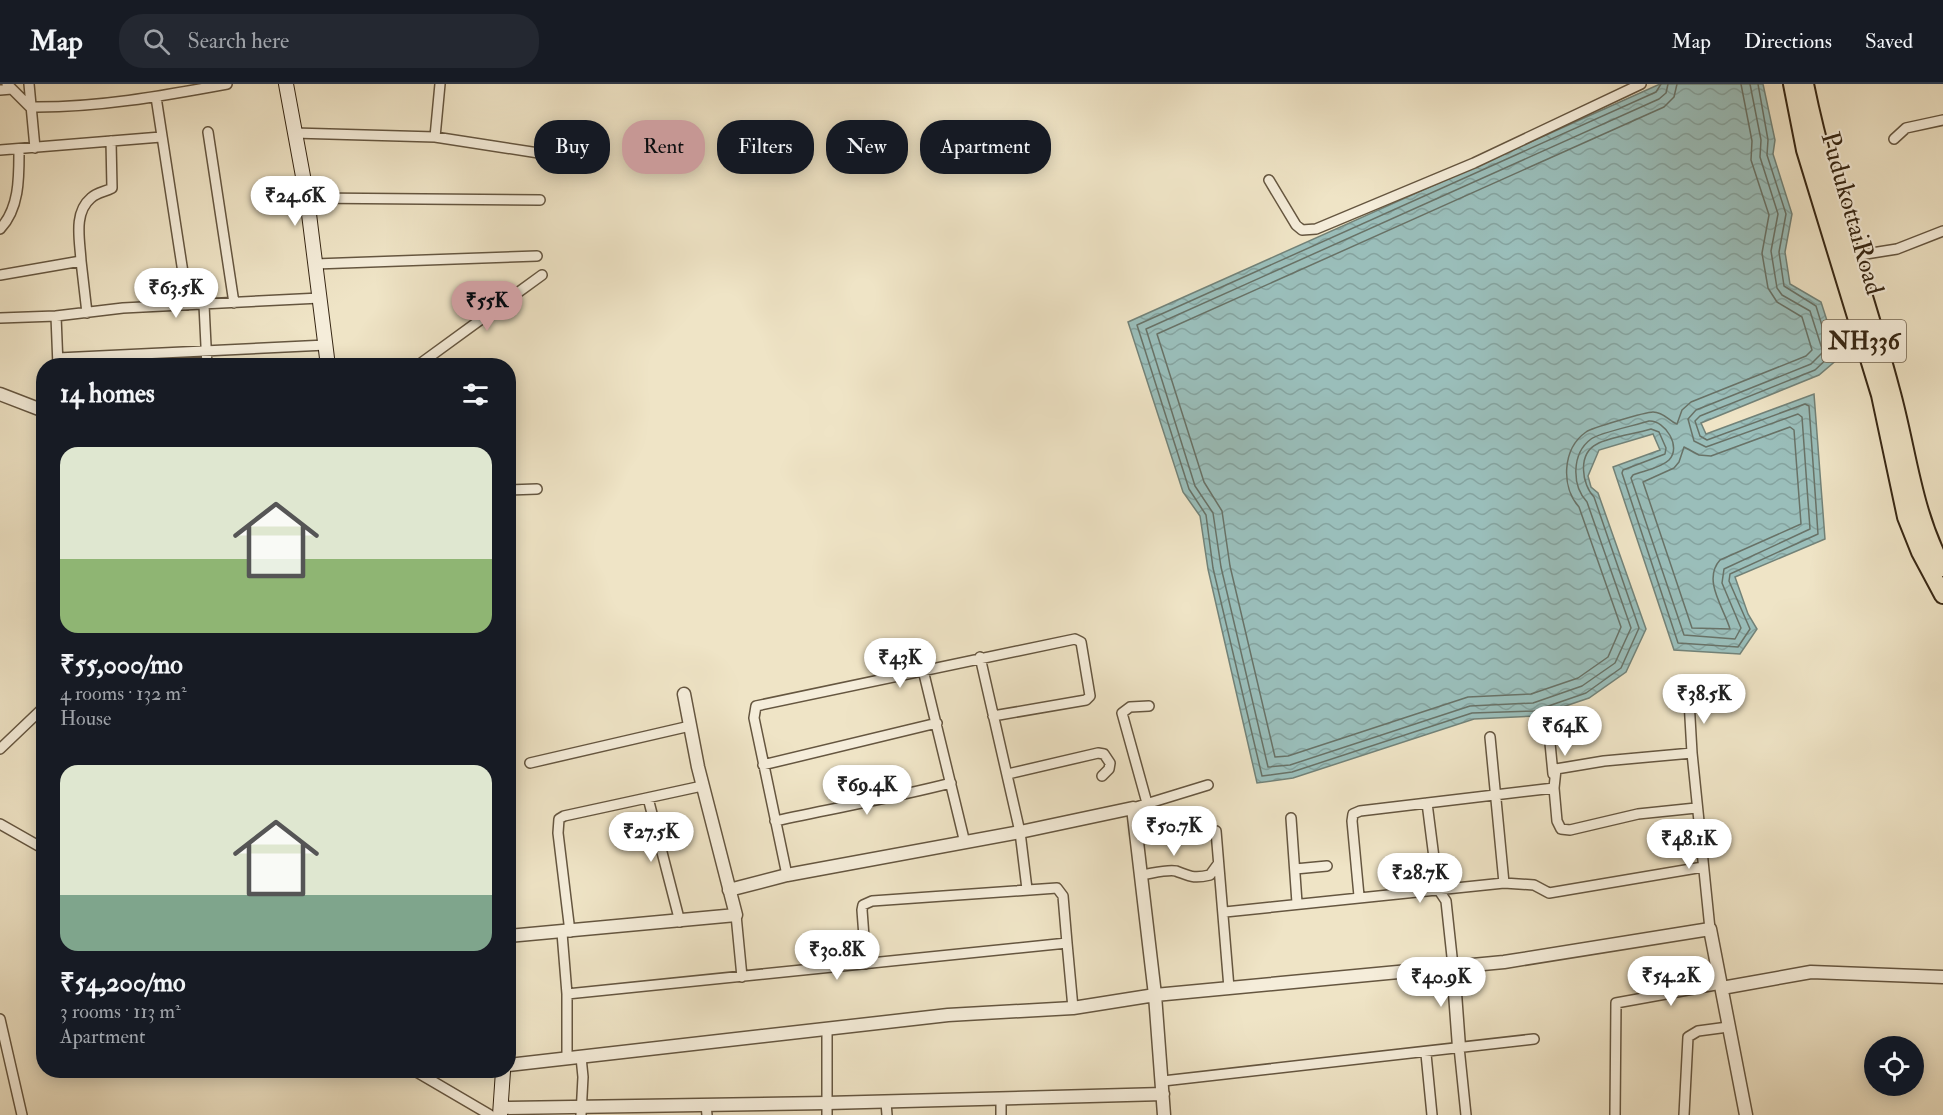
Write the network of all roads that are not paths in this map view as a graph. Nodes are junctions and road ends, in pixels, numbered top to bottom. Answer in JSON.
{"nodes":[{"id":1,"x":29,"y":84,"type":"edge"},
{"id":2,"x":227,"y":84,"type":"edge"},
{"id":3,"x":286,"y":84,"type":"edge"},
{"id":4,"x":440,"y":84,"type":"edge"},
{"id":5,"x":1641,"y":84,"type":"edge"},
{"id":6,"x":1792,"y":84,"type":"edge"},
{"id":7,"x":1805,"y":84,"type":"edge"},
{"id":8,"x":10,"y":86,"type":"edge"},
{"id":9,"x":0,"y":90,"type":"edge"},
{"id":10,"x":156,"y":97,"type":"junction"},
{"id":11,"x":30,"y":107,"type":"junction"},
{"id":12,"x":1943,"y":120,"type":"edge"},
{"id":13,"x":208,"y":132,"type":"dead end"},
{"id":14,"x":294,"y":133,"type":"junction"},
{"id":15,"x":161,"y":137,"type":"junction"},
{"id":16,"x":435,"y":137,"type":"junction"},
{"id":17,"x":1894,"y":139,"type":"dead end"},
{"id":18,"x":111,"y":141,"type":"junction"},
{"id":19,"x":35,"y":148,"type":"junction"},
{"id":20,"x":19,"y":149,"type":"junction"},
{"id":21,"x":0,"y":150,"type":"edge"},
{"id":22,"x":534,"y":152,"type":"edge"},
{"id":23,"x":1269,"y":180,"type":"dead end"},
{"id":24,"x":307,"y":198,"type":"junction"},
{"id":25,"x":540,"y":200,"type":"dead end"},
{"id":26,"x":0,"y":229,"type":"edge"},
{"id":27,"x":1943,"y":231,"type":"edge"},
{"id":28,"x":537,"y":256,"type":"dead end"},
{"id":29,"x":1845,"y":257,"type":"junction"},
{"id":30,"x":81,"y":261,"type":"junction"},
{"id":31,"x":315,"y":264,"type":"junction"},
{"id":32,"x":0,"y":275,"type":"edge"},
{"id":33,"x":542,"y":275,"type":"dead end"},
{"id":34,"x":320,"y":298,"type":"junction"},
{"id":35,"x":234,"y":303,"type":"junction"},
{"id":36,"x":204,"y":304,"type":"junction"},
{"id":37,"x":188,"y":305,"type":"junction"},
{"id":38,"x":87,"y":313,"type":"junction"},
{"id":39,"x":56,"y":316,"type":"junction"},
{"id":40,"x":0,"y":318,"type":"edge"},
{"id":41,"x":326,"y":345,"type":"junction"},
{"id":42,"x":206,"y":351,"type":"junction"},
{"id":43,"x":58,"y":358,"type":"edge"},
{"id":44,"x":112,"y":358,"type":"edge"},
{"id":45,"x":206,"y":358,"type":"edge"},
{"id":46,"x":327,"y":358,"type":"edge"},
{"id":47,"x":428,"y":358,"type":"edge"},
{"id":48,"x":0,"y":394,"type":"edge"},
{"id":49,"x":36,"y":408,"type":"edge"},
{"id":50,"x":537,"y":489,"type":"dead end"},
{"id":51,"x":516,"y":490,"type":"edge"},
{"id":52,"x":1943,"y":568,"type":"edge"},
{"id":53,"x":1943,"y":595,"type":"edge"},
{"id":54,"x":980,"y":657,"type":"junction"},
{"id":55,"x":923,"y":670,"type":"junction"},
{"id":56,"x":684,"y":694,"type":"dead end"},
{"id":57,"x":1689,"y":700,"type":"dead end"},
{"id":58,"x":1149,"y":706,"type":"dead end"},
{"id":59,"x":36,"y":714,"type":"edge"},
{"id":60,"x":993,"y":716,"type":"junction"},
{"id":61,"x":937,"y":723,"type":"junction"},
{"id":62,"x":690,"y":726,"type":"junction"},
{"id":63,"x":1490,"y":736,"type":"dead end"},
{"id":64,"x":1550,"y":743,"type":"dead end"},
{"id":65,"x":0,"y":748,"type":"edge"},
{"id":66,"x":1692,"y":753,"type":"junction"},
{"id":67,"x":530,"y":763,"type":"dead end"},
{"id":68,"x":763,"y":765,"type":"junction"},
{"id":69,"x":1008,"y":774,"type":"junction"},
{"id":70,"x":1553,"y":774,"type":"junction"},
{"id":71,"x":1102,"y":776,"type":"dead end"},
{"id":72,"x":951,"y":783,"type":"junction"},
{"id":73,"x":1208,"y":785,"type":"dead end"},
{"id":74,"x":702,"y":786,"type":"junction"},
{"id":75,"x":1554,"y":788,"type":"junction"},
{"id":76,"x":1494,"y":795,"type":"junction"},
{"id":77,"x":648,"y":798,"type":"junction"},
{"id":78,"x":1147,"y":803,"type":"junction"},
{"id":79,"x":1427,"y":803,"type":"junction"},
{"id":80,"x":1132,"y":808,"type":"junction"},
{"id":81,"x":1696,"y":808,"type":"junction"},
{"id":82,"x":1291,"y":818,"type":"dead end"},
{"id":83,"x":776,"y":821,"type":"junction"},
{"id":84,"x":0,"y":824,"type":"edge"},
{"id":85,"x":1216,"y":831,"type":"dead end"},
{"id":86,"x":1020,"y":832,"type":"junction"},
{"id":87,"x":965,"y":843,"type":"junction"},
{"id":88,"x":36,"y":844,"type":"edge"},
{"id":89,"x":1218,"y":864,"type":"junction"},
{"id":90,"x":1327,"y":866,"type":"dead end"},
{"id":91,"x":1703,"y":867,"type":"junction"},
{"id":92,"x":1295,"y":869,"type":"junction"},
{"id":93,"x":787,"y":875,"type":"junction"},
{"id":94,"x":1140,"y":875,"type":"junction"},
{"id":95,"x":1504,"y":883,"type":"junction"},
{"id":96,"x":1027,"y":889,"type":"junction"},
{"id":97,"x":1438,"y":889,"type":"junction"},
{"id":98,"x":729,"y":890,"type":"junction"},
{"id":99,"x":1359,"y":896,"type":"junction"},
{"id":100,"x":1297,"y":903,"type":"junction"},
{"id":101,"x":1225,"y":912,"type":"junction"},
{"id":102,"x":736,"y":915,"type":"junction"},
{"id":103,"x":680,"y":922,"type":"junction"},
{"id":104,"x":1710,"y":929,"type":"junction"},
{"id":105,"x":566,"y":933,"type":"junction"},
{"id":106,"x":516,"y":936,"type":"edge"},
{"id":107,"x":1067,"y":944,"type":"junction"},
{"id":108,"x":866,"y":964,"type":"junction"},
{"id":109,"x":1453,"y":966,"type":"junction"},
{"id":110,"x":742,"y":977,"type":"junction"},
{"id":111,"x":1943,"y":977,"type":"edge"},
{"id":112,"x":1721,"y":986,"type":"junction"},
{"id":113,"x":1229,"y":988,"type":"junction"},
{"id":114,"x":567,"y":994,"type":"junction"},
{"id":115,"x":1155,"y":995,"type":"junction"},
{"id":116,"x":1073,"y":1008,"type":"junction"},
{"id":117,"x":0,"y":1019,"type":"edge"},
{"id":118,"x":1728,"y":1028,"type":"junction"},
{"id":119,"x":827,"y":1030,"type":"junction"},
{"id":120,"x":1534,"y":1039,"type":"dead end"},
{"id":121,"x":1459,"y":1047,"type":"junction"},
{"id":122,"x":1426,"y":1054,"type":"dead end"},
{"id":123,"x":580,"y":1057,"type":"junction"},
{"id":124,"x":567,"y":1058,"type":"junction"},
{"id":125,"x":516,"y":1064,"type":"edge"},
{"id":126,"x":429,"y":1078,"type":"edge"},
{"id":127,"x":502,"y":1078,"type":"edge"},
{"id":128,"x":1163,"y":1088,"type":"junction"},
{"id":129,"x":1001,"y":1098,"type":"junction"},
{"id":130,"x":886,"y":1102,"type":"junction"},
{"id":131,"x":827,"y":1109,"type":"edge"},
{"id":132,"x":707,"y":1110,"type":"edge"},
{"id":133,"x":760,"y":1110,"type":"edge"},
{"id":134,"x":581,"y":1111,"type":"edge"},
{"id":135,"x":497,"y":1113,"type":"edge"},
{"id":136,"x":22,"y":1115,"type":"edge"},
{"id":137,"x":887,"y":1115,"type":"edge"},
{"id":138,"x":1001,"y":1115,"type":"edge"},
{"id":139,"x":1164,"y":1115,"type":"edge"},
{"id":140,"x":1432,"y":1115,"type":"edge"},
{"id":141,"x":1466,"y":1115,"type":"edge"},
{"id":142,"x":1615,"y":1115,"type":"edge"},
{"id":143,"x":1684,"y":1115,"type":"edge"},
{"id":144,"x":1746,"y":1115,"type":"edge"}],
"edges":[{"from":1,"to":11,"type":"street"},
{"from":2,"to":10,"type":"street"},
{"from":3,"to":14,"type":"main road"},
{"from":4,"to":16,"type":"street"},
{"from":5,"to":23,"type":"street"},
{"from":6,"to":29,"type":"highway","name":"PudukottaiRoad","number":"NH336"},
{"from":7,"to":29,"type":"highway","number":"NH336"},
{"from":8,"to":9,"type":"street"},
{"from":8,"to":11,"type":"street"},
{"from":10,"to":11,"type":"street"},
{"from":10,"to":15,"type":"street"},
{"from":11,"to":19,"type":"street"},
{"from":12,"to":17,"type":"street"},
{"from":13,"to":35,"type":"street"},
{"from":14,"to":16,"type":"street"},
{"from":14,"to":24,"type":"main road"},
{"from":15,"to":18,"type":"street"},
{"from":15,"to":37,"type":"street"},
{"from":16,"to":22,"type":"street"},
{"from":18,"to":19,"type":"street"},
{"from":18,"to":30,"type":"street"},
{"from":19,"to":20,"type":"street"},
{"from":20,"to":21,"type":"street"},
{"from":20,"to":26,"type":"street"},
{"from":24,"to":25,"type":"street"},
{"from":24,"to":31,"type":"main road"},
{"from":27,"to":29,"type":"street"},
{"from":28,"to":31,"type":"street"},
{"from":29,"to":52,"type":"highway","number":"NH336"},
{"from":29,"to":53,"type":"highway","name":"PudukottaiRoad","number":"NH336"},
{"from":30,"to":32,"type":"street"},
{"from":30,"to":38,"type":"street"},
{"from":31,"to":34,"type":"main road"},
{"from":33,"to":47,"type":"street"},
{"from":34,"to":35,"type":"street"},
{"from":34,"to":41,"type":"main road"},
{"from":35,"to":36,"type":"street"},
{"from":36,"to":37,"type":"street"},
{"from":36,"to":42,"type":"street"},
{"from":37,"to":38,"type":"street"},
{"from":38,"to":39,"type":"street"},
{"from":39,"to":40,"type":"street"},
{"from":39,"to":43,"type":"street"},
{"from":41,"to":42,"type":"street"},
{"from":41,"to":46,"type":"main road"},
{"from":42,"to":44,"type":"street"},
{"from":42,"to":45,"type":"street"},
{"from":48,"to":49,"type":"street"},
{"from":50,"to":51,"type":"street"},
{"from":54,"to":55,"type":"street"},
{"from":54,"to":60,"type":"street"},
{"from":54,"to":60,"type":"street"},
{"from":55,"to":61,"type":"street"},
{"from":55,"to":68,"type":"street"},
{"from":56,"to":62,"type":"street"},
{"from":57,"to":66,"type":"street"},
{"from":58,"to":78,"type":"street"},
{"from":59,"to":65,"type":"street"},
{"from":60,"to":69,"type":"street"},
{"from":61,"to":68,"type":"street"},
{"from":61,"to":72,"type":"street"},
{"from":62,"to":67,"type":"street"},
{"from":62,"to":74,"type":"street"},
{"from":63,"to":76,"type":"street"},
{"from":64,"to":70,"type":"street"},
{"from":66,"to":70,"type":"street"},
{"from":66,"to":81,"type":"street"},
{"from":68,"to":83,"type":"street"},
{"from":69,"to":71,"type":"street"},
{"from":69,"to":86,"type":"street"},
{"from":70,"to":75,"type":"street"},
{"from":72,"to":83,"type":"street"},
{"from":72,"to":87,"type":"street"},
{"from":73,"to":78,"type":"street"},
{"from":74,"to":77,"type":"street"},
{"from":74,"to":98,"type":"street"},
{"from":75,"to":76,"type":"street"},
{"from":75,"to":81,"type":"street"},
{"from":76,"to":79,"type":"street"},
{"from":76,"to":95,"type":"street"},
{"from":77,"to":103,"type":"street"},
{"from":77,"to":105,"type":"street"},
{"from":78,"to":80,"type":"street"},
{"from":79,"to":97,"type":"street"},
{"from":79,"to":99,"type":"street"},
{"from":80,"to":86,"type":"street"},
{"from":80,"to":94,"type":"street"},
{"from":81,"to":91,"type":"street"},
{"from":82,"to":92,"type":"street"},
{"from":83,"to":93,"type":"street"},
{"from":84,"to":88,"type":"street"},
{"from":85,"to":89,"type":"street"},
{"from":86,"to":87,"type":"street"},
{"from":86,"to":96,"type":"street"},
{"from":87,"to":93,"type":"street"},
{"from":89,"to":94,"type":"street"},
{"from":89,"to":101,"type":"street"},
{"from":90,"to":92,"type":"street"},
{"from":91,"to":95,"type":"street"},
{"from":91,"to":104,"type":"street"},
{"from":92,"to":100,"type":"street"},
{"from":93,"to":98,"type":"street"},
{"from":94,"to":115,"type":"street"},
{"from":95,"to":97,"type":"street"},
{"from":96,"to":107,"type":"street"},
{"from":96,"to":108,"type":"street"},
{"from":97,"to":99,"type":"street"},
{"from":97,"to":109,"type":"street"},
{"from":98,"to":102,"type":"street"},
{"from":99,"to":100,"type":"street"},
{"from":100,"to":101,"type":"street"},
{"from":101,"to":113,"type":"street"},
{"from":102,"to":103,"type":"street"},
{"from":102,"to":110,"type":"street"},
{"from":103,"to":105,"type":"street"},
{"from":104,"to":109,"type":"street"},
{"from":104,"to":112,"type":"street"},
{"from":105,"to":106,"type":"street"},
{"from":105,"to":114,"type":"street"},
{"from":107,"to":108,"type":"street"},
{"from":107,"to":116,"type":"street"},
{"from":108,"to":110,"type":"street"},
{"from":109,"to":113,"type":"street"},
{"from":109,"to":121,"type":"street"},
{"from":110,"to":114,"type":"street"},
{"from":111,"to":112,"type":"street"},
{"from":112,"to":118,"type":"street"},
{"from":112,"to":142,"type":"street"},
{"from":113,"to":115,"type":"street"},
{"from":114,"to":124,"type":"street"},
{"from":115,"to":116,"type":"street"},
{"from":115,"to":128,"type":"street"},
{"from":116,"to":119,"type":"street"},
{"from":117,"to":136,"type":"street"},
{"from":118,"to":143,"type":"street"},
{"from":118,"to":144,"type":"street"},
{"from":119,"to":123,"type":"street"},
{"from":119,"to":131,"type":"street"},
{"from":120,"to":121,"type":"street"},
{"from":121,"to":128,"type":"street"},
{"from":121,"to":141,"type":"street"},
{"from":122,"to":140,"type":"street"},
{"from":123,"to":124,"type":"street"},
{"from":123,"to":134,"type":"street"},
{"from":124,"to":125,"type":"street"},
{"from":126,"to":135,"type":"street"},
{"from":127,"to":135,"type":"main road"},
{"from":128,"to":129,"type":"street"},
{"from":128,"to":139,"type":"street"},
{"from":129,"to":130,"type":"street"},
{"from":129,"to":138,"type":"street"},
{"from":130,"to":131,"type":"street"},
{"from":130,"to":137,"type":"street"},
{"from":131,"to":133,"type":"street"},
{"from":132,"to":133,"type":"street"},
{"from":132,"to":134,"type":"street"},
{"from":134,"to":135,"type":"street"}]}
